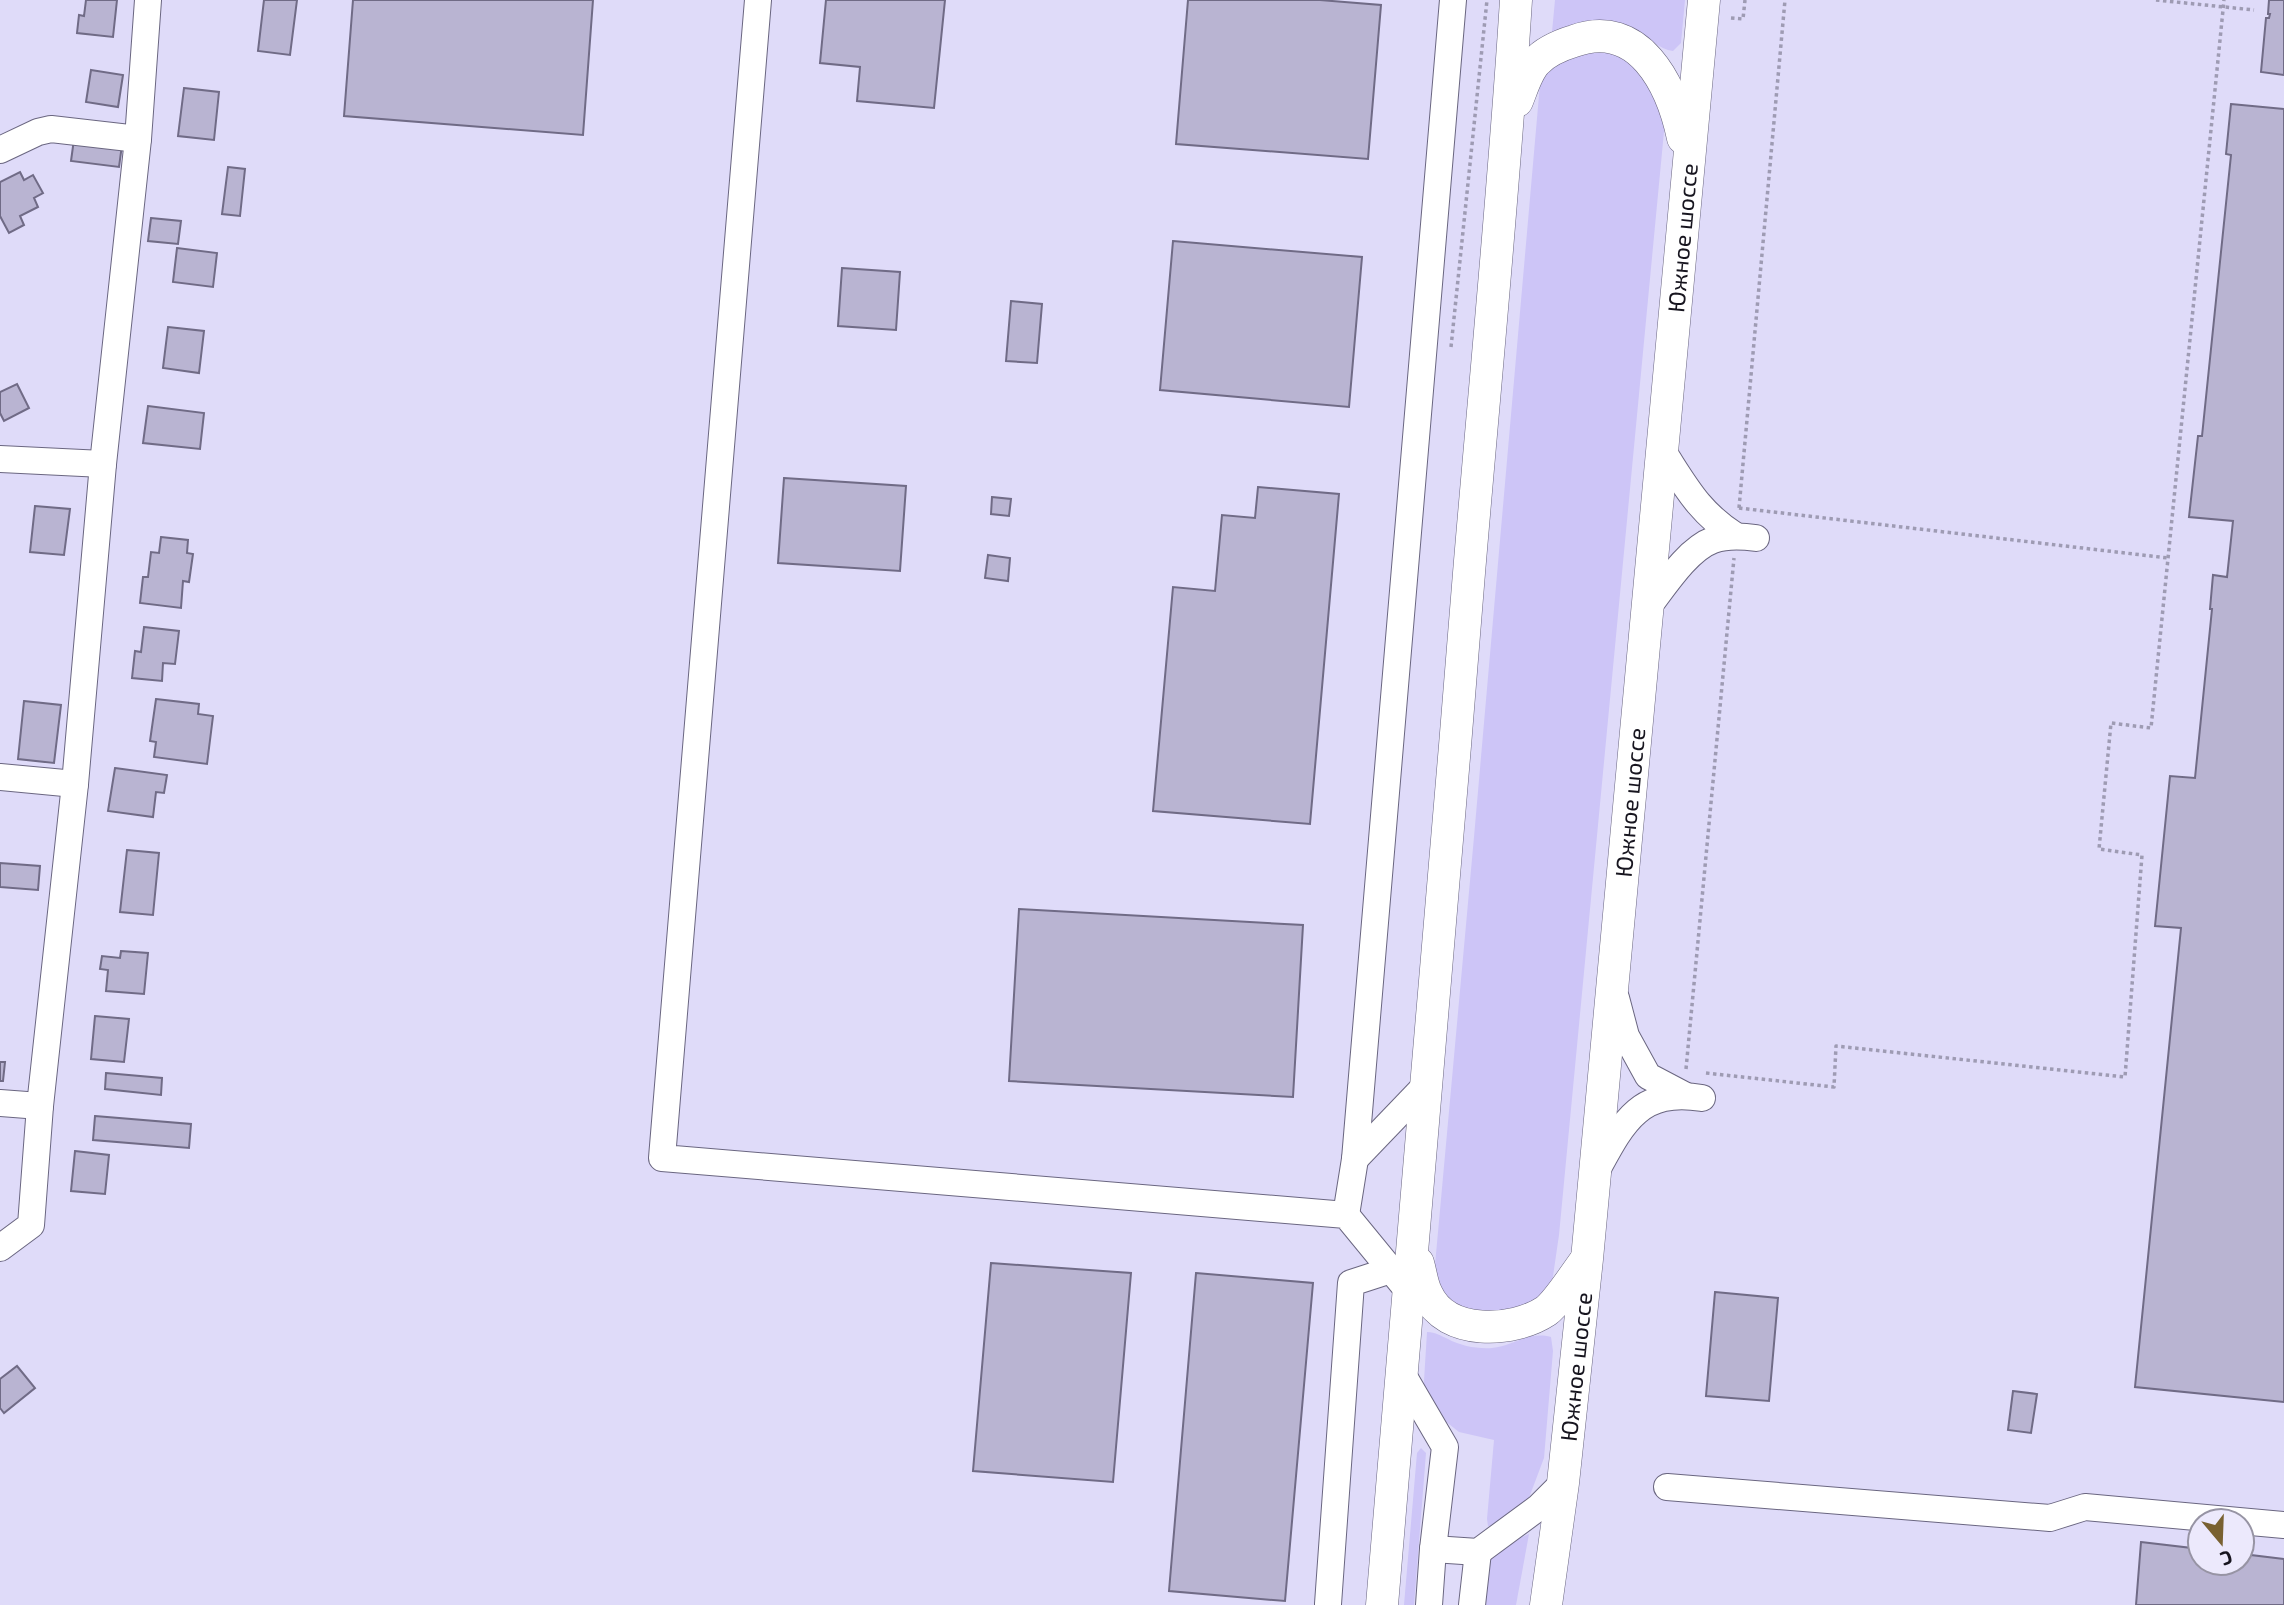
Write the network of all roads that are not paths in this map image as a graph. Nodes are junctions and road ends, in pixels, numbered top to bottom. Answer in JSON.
{"nodes":[{"id":1,"x":148,"y":0,"type":"edge"},
{"id":2,"x":758,"y":0,"type":"edge"},
{"id":3,"x":1453,"y":0,"type":"edge"},
{"id":4,"x":1516,"y":0,"type":"edge"},
{"id":5,"x":1704,"y":0,"type":"edge"},
{"id":6,"x":1509,"y":118,"type":"junction"},
{"id":7,"x":138,"y":139,"type":"junction"},
{"id":8,"x":0,"y":150,"type":"edge"},
{"id":9,"x":1688,"y":163,"type":"junction"},
{"id":10,"x":1662,"y":450,"type":"junction"},
{"id":11,"x":0,"y":459,"type":"edge"},
{"id":12,"x":103,"y":464,"type":"junction"},
{"id":13,"x":1649,"y":606,"type":"junction"},
{"id":14,"x":0,"y":778,"type":"edge"},
{"id":15,"x":75,"y":784,"type":"junction"},
{"id":16,"x":1613,"y":982,"type":"junction"},
{"id":17,"x":1427,"y":1084,"type":"junction"},
{"id":18,"x":0,"y":1102,"type":"edge"},
{"id":19,"x":40,"y":1106,"type":"junction"},
{"id":20,"x":1355,"y":1159,"type":"junction"},
{"id":21,"x":1595,"y":1174,"type":"junction"},
{"id":22,"x":1346,"y":1215,"type":"junction"},
{"id":23,"x":0,"y":1248,"type":"edge"},
{"id":24,"x":1414,"y":1250,"type":"junction"},
{"id":25,"x":1587,"y":1259,"type":"junction"},
{"id":26,"x":1400,"y":1281,"type":"junction"},
{"id":27,"x":1403,"y":1375,"type":"junction"},
{"id":28,"x":1563,"y":1483,"type":"junction"},
{"id":29,"x":1667,"y":1487,"type":"dead end"},
{"id":30,"x":2284,"y":1525,"type":"edge"},
{"id":31,"x":1433,"y":1549,"type":"junction"},
{"id":32,"x":1478,"y":1552,"type":"junction"},
{"id":33,"x":1328,"y":1604,"type":"edge"},
{"id":34,"x":1382,"y":1605,"type":"edge"},
{"id":35,"x":1429,"y":1605,"type":"edge"},
{"id":36,"x":1472,"y":1605,"type":"edge"},
{"id":37,"x":1546,"y":1605,"type":"edge"}],
"edges":[{"from":1,"to":7,"type":"street"},
{"from":2,"to":22,"type":"street"},
{"from":3,"to":20,"type":"street"},
{"from":4,"to":6,"type":"main road"},
{"from":5,"to":9,"type":"main road","name":"Южное шоссе"},
{"from":6,"to":9,"type":"main road"},
{"from":6,"to":17,"type":"main road"},
{"from":7,"to":8,"type":"street"},
{"from":7,"to":12,"type":"street"},
{"from":9,"to":10,"type":"main road","name":"Южное шоссе"},
{"from":10,"to":13,"type":"main road","name":"Южное шоссе"},
{"from":10,"to":13,"type":"street"},
{"from":11,"to":12,"type":"street"},
{"from":12,"to":15,"type":"street"},
{"from":13,"to":16,"type":"main road","name":"Южное шоссе"},
{"from":14,"to":15,"type":"street"},
{"from":15,"to":19,"type":"street"},
{"from":16,"to":21,"type":"main road","name":"Южное шоссе"},
{"from":16,"to":21,"type":"street"},
{"from":17,"to":20,"type":"street"},
{"from":17,"to":24,"type":"main road"},
{"from":18,"to":19,"type":"street"},
{"from":19,"to":23,"type":"street"},
{"from":20,"to":22,"type":"street"},
{"from":21,"to":25,"type":"main road","name":"Южное шоссе"},
{"from":22,"to":26,"type":"street"},
{"from":24,"to":25,"type":"main road"},
{"from":24,"to":26,"type":"main road"},
{"from":25,"to":28,"type":"main road","name":"Южное шоссе"},
{"from":26,"to":27,"type":"main road"},
{"from":26,"to":33,"type":"street"},
{"from":27,"to":31,"type":"street"},
{"from":27,"to":34,"type":"main road"},
{"from":28,"to":32,"type":"street"},
{"from":28,"to":37,"type":"main road","name":"Южное шоссе"},
{"from":29,"to":30,"type":"street"},
{"from":31,"to":32,"type":"street"},
{"from":31,"to":35,"type":"street"},
{"from":32,"to":36,"type":"street"}]}
